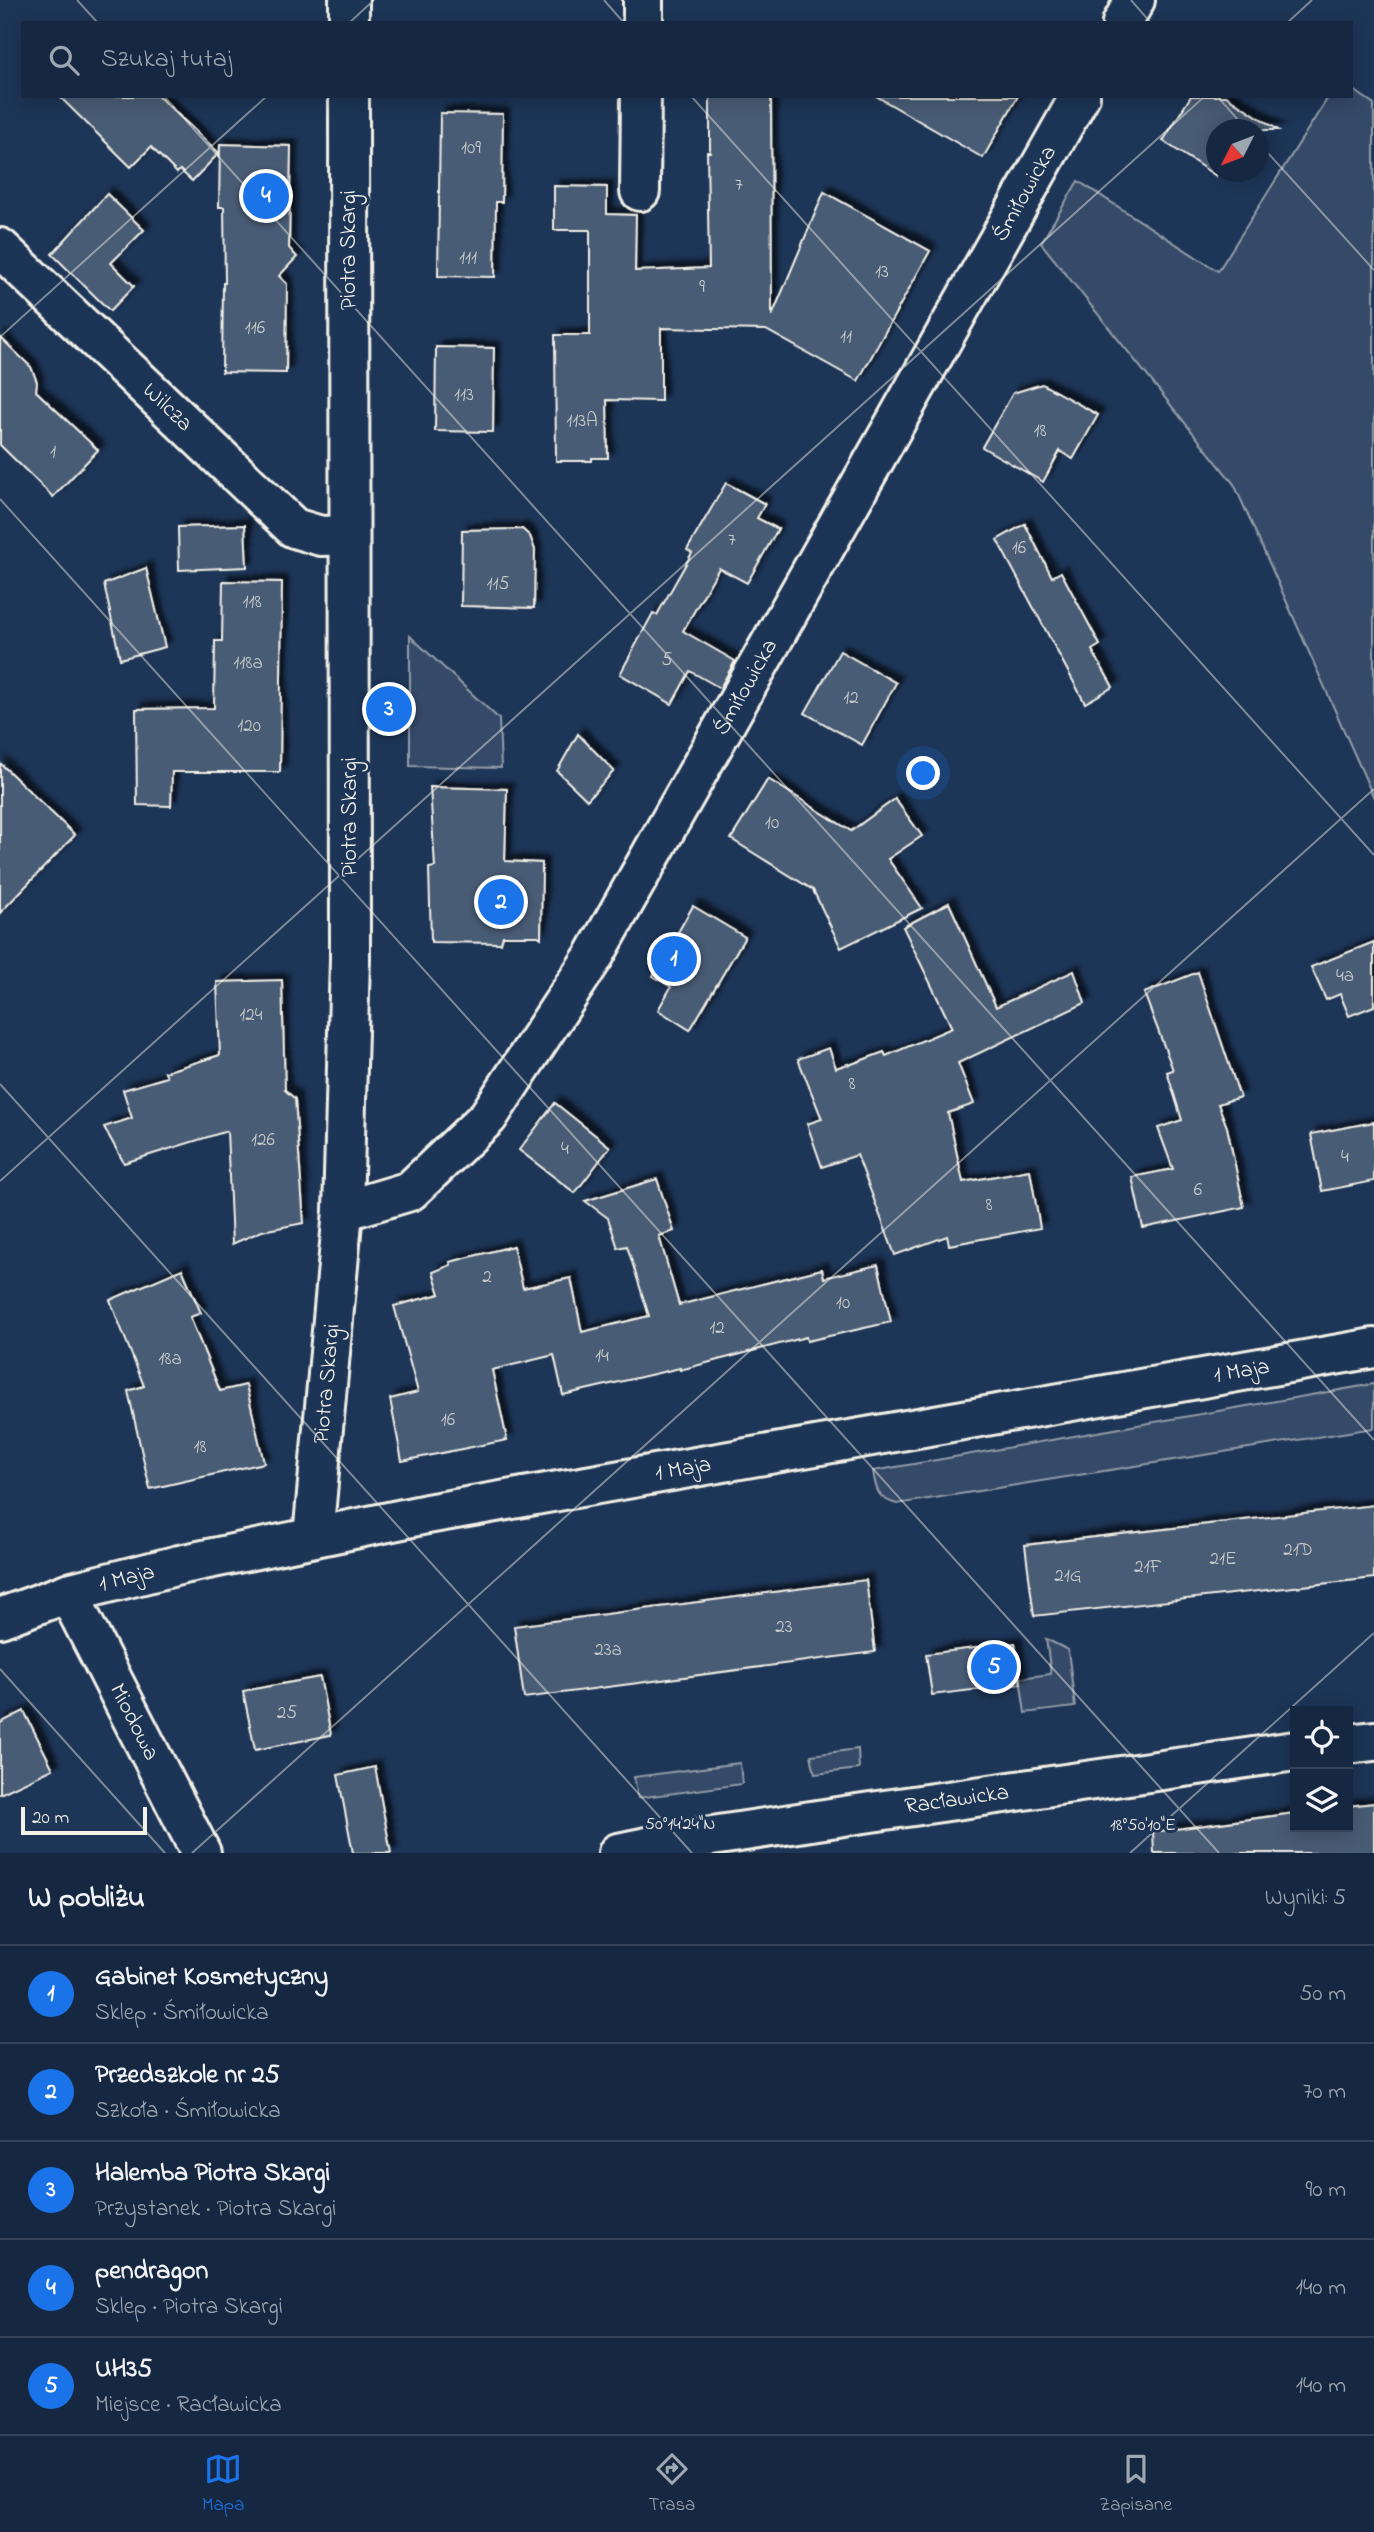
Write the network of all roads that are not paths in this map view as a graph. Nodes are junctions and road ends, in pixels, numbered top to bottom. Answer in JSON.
{"nodes":[{"id":1,"x":349,"y":0,"type":"edge"},
{"id":2,"x":643,"y":0,"type":"edge"},
{"id":3,"x":1135,"y":0,"type":"edge"},
{"id":4,"x":349,"y":21,"type":"edge"},
{"id":5,"x":643,"y":21,"type":"edge"},
{"id":6,"x":1123,"y":21,"type":"edge"},
{"id":7,"x":349,"y":98,"type":"edge"},
{"id":8,"x":641,"y":98,"type":"edge"},
{"id":9,"x":1079,"y":98,"type":"edge"},
{"id":10,"x":640,"y":191,"type":"dead end"},
{"id":11,"x":0,"y":248,"type":"edge"},
{"id":12,"x":349,"y":536,"type":"junction"},
{"id":13,"x":344,"y":1211,"type":"junction"},
{"id":14,"x":1374,"y":1348,"type":"edge"},
{"id":15,"x":313,"y":1537,"type":"junction"},
{"id":16,"x":68,"y":1593,"type":"junction"},
{"id":17,"x":0,"y":1618,"type":"edge"},
{"id":18,"x":1374,"y":1741,"type":"edge"},
{"id":19,"x":1353,"y":1743,"type":"edge"},
{"id":20,"x":1290,"y":1752,"type":"edge"},
{"id":21,"x":201,"y":1853,"type":"edge"},
{"id":22,"x":618,"y":1853,"type":"edge"}],
"edges":[{"from":1,"to":4,"type":"street"},
{"from":2,"to":5,"type":"street"},
{"from":3,"to":6,"type":"street"},
{"from":7,"to":12,"type":"street","name":"Piotra Skargi"},
{"from":8,"to":10,"type":"street"},
{"from":9,"to":13,"type":"street","name":"Śmiłowicka"},
{"from":11,"to":12,"type":"street","name":"Wilcza"},
{"from":12,"to":13,"type":"street","name":"Piotra Skargi"},
{"from":13,"to":15,"type":"street","name":"Piotra Skargi"},
{"from":14,"to":15,"type":"street","name":"1 Maja"},
{"from":15,"to":16,"type":"street","name":"1 Maja"},
{"from":16,"to":17,"type":"street","name":"1 Maja"},
{"from":16,"to":21,"type":"street","name":"Miodowa"},
{"from":18,"to":19,"type":"street"},
{"from":20,"to":22,"type":"street","name":"Racławicka"}]}
